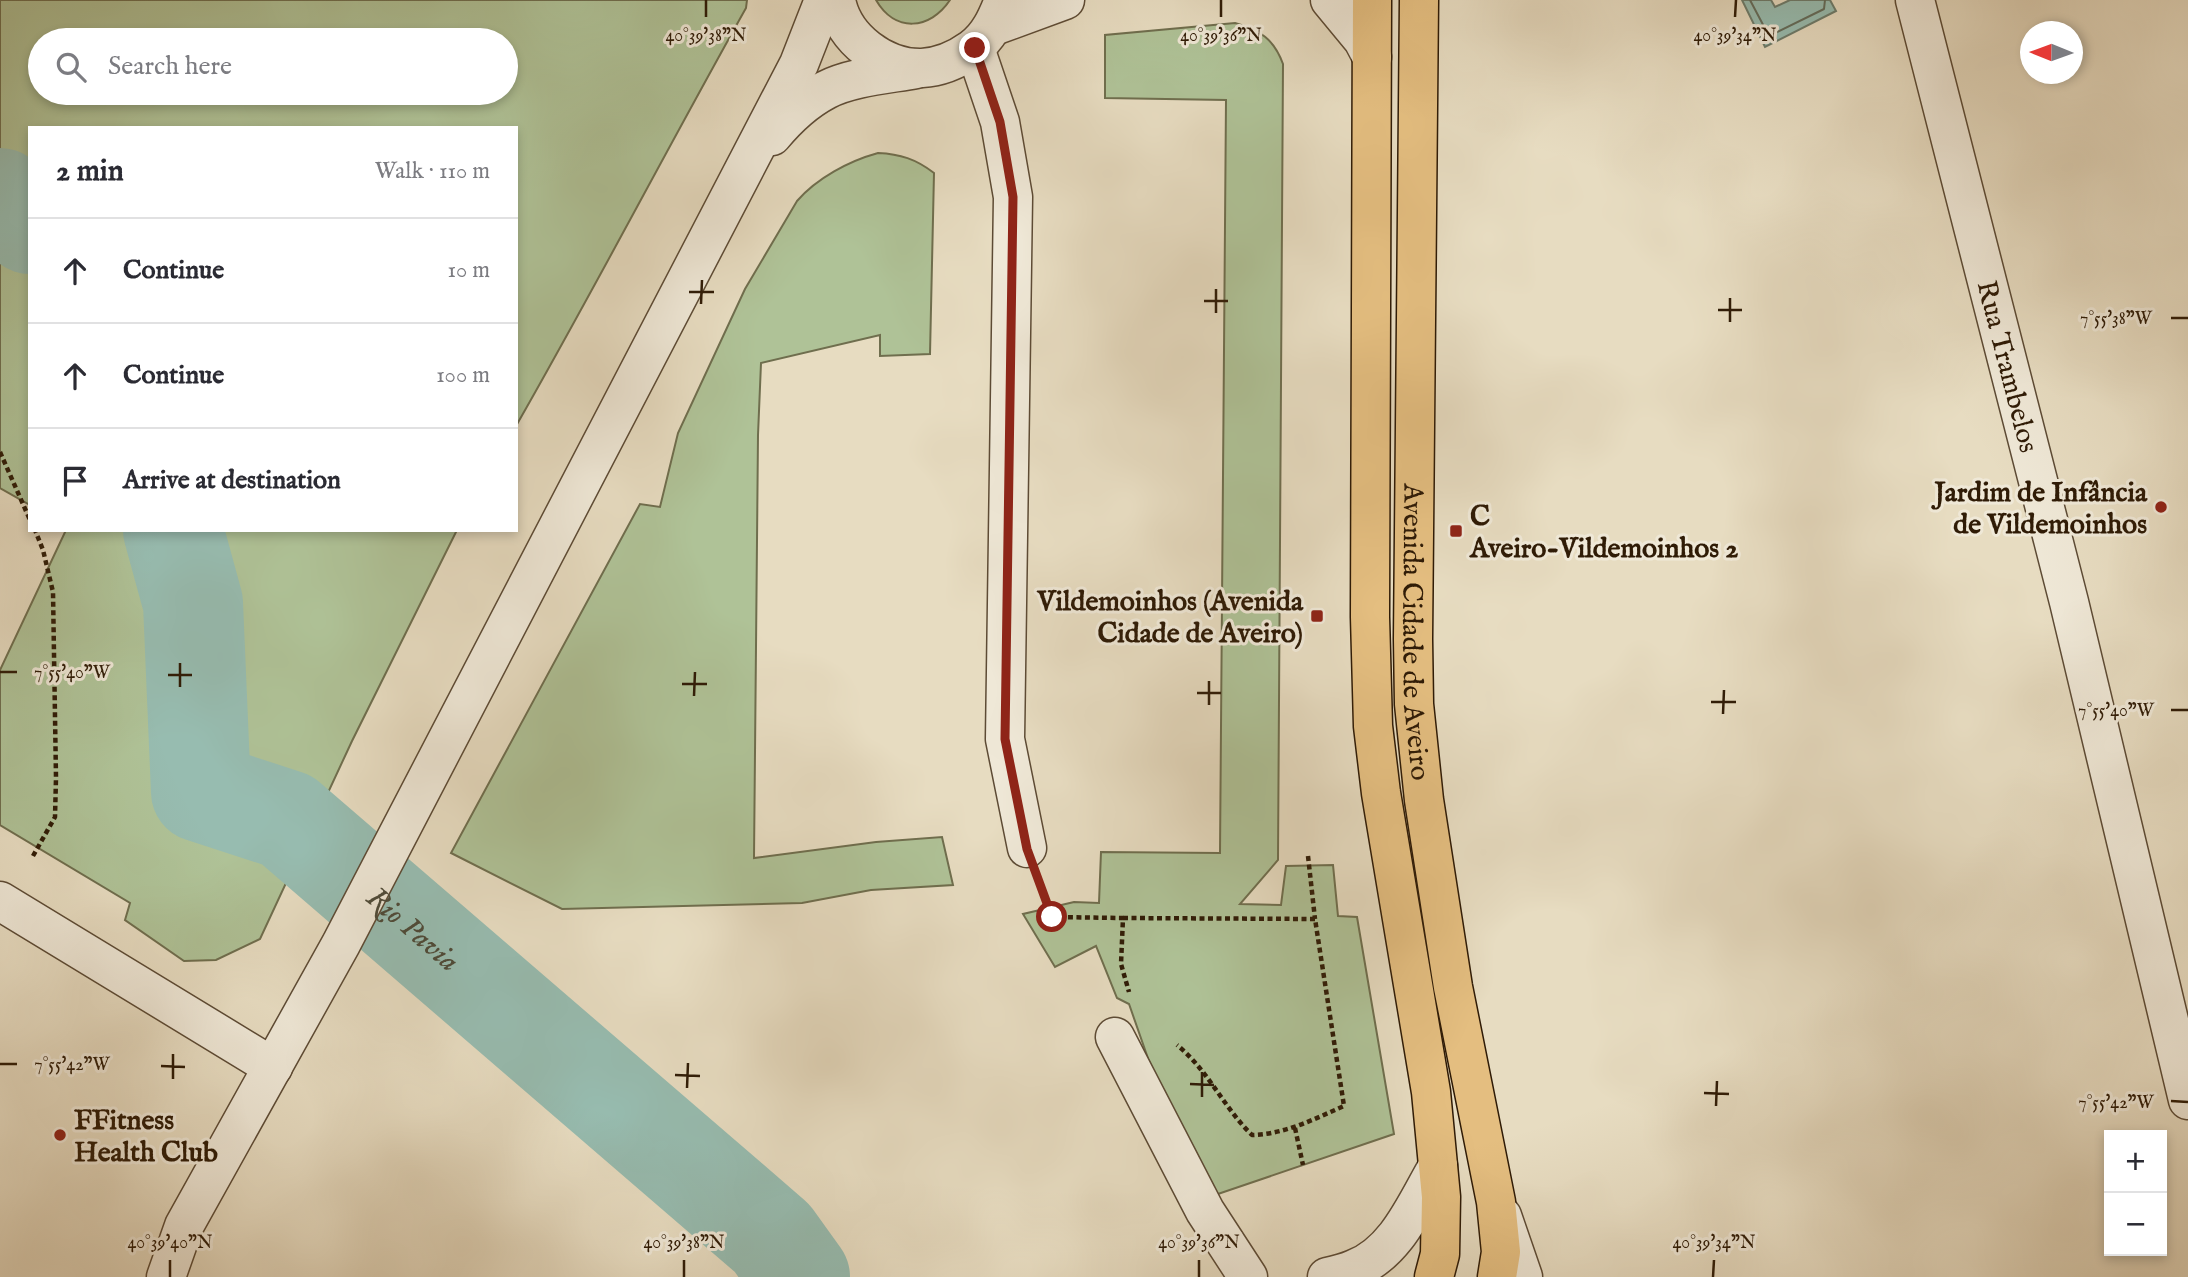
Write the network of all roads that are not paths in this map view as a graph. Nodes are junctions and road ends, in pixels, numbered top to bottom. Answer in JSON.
{"nodes":[{"id":1,"x":824,"y":0,"type":"edge"},
{"id":2,"x":836,"y":0,"type":"edge"},
{"id":3,"x":1065,"y":0,"type":"edge"},
{"id":4,"x":1330,"y":0,"type":"edge"},
{"id":5,"x":1372,"y":0,"type":"edge"},
{"id":6,"x":1382,"y":0,"type":"edge"},
{"id":7,"x":1411,"y":0,"type":"edge"},
{"id":8,"x":1419,"y":0,"type":"edge"},
{"id":9,"x":1426,"y":0,"type":"edge"},
{"id":10,"x":1915,"y":0,"type":"edge"},
{"id":11,"x":991,"y":25,"type":"edge"},
{"id":12,"x":1418,"y":56,"type":"junction"},
{"id":13,"x":1372,"y":57,"type":"junction"},
{"id":14,"x":922,"y":68,"type":"junction"},
{"id":15,"x":748,"y":164,"type":"junction"},
{"id":16,"x":1027,"y":849,"type":"road end"},
{"id":17,"x":0,"y":901,"type":"edge"},
{"id":18,"x":2180,"y":1030,"type":"edge"},
{"id":19,"x":1115,"y":1037,"type":"dead end"},
{"id":20,"x":273,"y":1067,"type":"junction"},
{"id":21,"x":1431,"y":1092,"type":"junction"},
{"id":22,"x":2188,"y":1100,"type":"edge"},
{"id":23,"x":1438,"y":1166,"type":"junction"},
{"id":24,"x":1496,"y":1202,"type":"junction"},
{"id":25,"x":1345,"y":1274,"type":"edge"},
{"id":26,"x":166,"y":1277,"type":"edge"},
{"id":27,"x":1248,"y":1277,"type":"edge"},
{"id":28,"x":1434,"y":1277,"type":"edge"},
{"id":29,"x":1497,"y":1277,"type":"edge"},
{"id":30,"x":1523,"y":1277,"type":"edge"}],
"edges":[{"from":1,"to":15,"type":"street"},
{"from":2,"to":14,"type":"street"},
{"from":3,"to":11,"type":"street"},
{"from":4,"to":13,"type":"street"},
{"from":5,"to":13,"type":"main road","name":"Avenida Cidade de Aveiro"},
{"from":6,"to":13,"type":"street","name":"Avenida Cidade de Aveiro"},
{"from":7,"to":12,"type":"street","name":"Avenida Cidade de Aveiro"},
{"from":8,"to":12,"type":"main road","name":"Avenida Cidade de Aveiro"},
{"from":9,"to":12,"type":"street","name":"Avenida Cidade de Aveiro"},
{"from":10,"to":18,"type":"street","name":"Rua Trambelos"},
{"from":11,"to":14,"type":"street"},
{"from":11,"to":16,"type":"street"},
{"from":12,"to":24,"type":"main road","name":"Avenida Cidade de Aveiro"},
{"from":13,"to":21,"type":"main road","name":"Avenida Cidade de Aveiro"},
{"from":14,"to":15,"type":"street"},
{"from":15,"to":20,"type":"street"},
{"from":17,"to":20,"type":"street"},
{"from":18,"to":22,"type":"street","name":"Rua Trambelos"},
{"from":19,"to":27,"type":"street"},
{"from":20,"to":26,"type":"street"},
{"from":21,"to":23,"type":"main road","name":"Avenida Cidade de Aveiro"},
{"from":21,"to":29,"type":"main road","name":"Avenida Cidade de Aveiro"},
{"from":23,"to":25,"type":"street"},
{"from":23,"to":28,"type":"main road","name":"Avenida Cidade de Aveiro"},
{"from":24,"to":29,"type":"main road","name":"Avenida Cidade de Aveiro"},
{"from":24,"to":30,"type":"street","name":"Avenida Cidade de Aveiro"}]}
